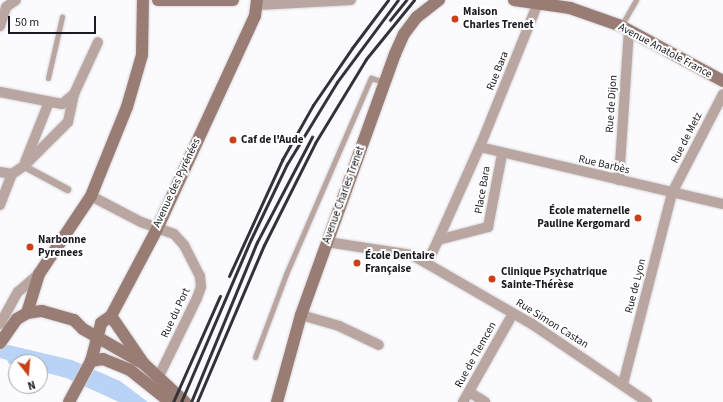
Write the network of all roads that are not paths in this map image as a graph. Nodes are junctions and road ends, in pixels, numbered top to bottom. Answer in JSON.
{"nodes":[{"id":1,"x":16,"y":0,"type":"edge"},
{"id":2,"x":143,"y":0,"type":"edge"},
{"id":3,"x":158,"y":0,"type":"edge"},
{"id":4,"x":233,"y":0,"type":"edge"},
{"id":5,"x":514,"y":0,"type":"edge"},
{"id":6,"x":636,"y":0,"type":"edge"},
{"id":7,"x":352,"y":1,"type":"edge"},
{"id":8,"x":437,"y":1,"type":"edge"},
{"id":9,"x":257,"y":2,"type":"edge"},
{"id":10,"x":538,"y":3,"type":"junction"},
{"id":11,"x":3,"y":4,"type":"edge"},
{"id":12,"x":571,"y":4,"type":"edge"},
{"id":13,"x":62,"y":17,"type":"dead end"},
{"id":14,"x":1,"y":22,"type":"edge"},
{"id":15,"x":625,"y":28,"type":"junction"},
{"id":16,"x":98,"y":42,"type":"dead end"},
{"id":17,"x":48,"y":78,"type":"dead end"},
{"id":18,"x":723,"y":81,"type":"edge"},
{"id":19,"x":384,"y":82,"type":"junction"},
{"id":20,"x":0,"y":92,"type":"edge"},
{"id":21,"x":74,"y":94,"type":"junction"},
{"id":22,"x":723,"y":94,"type":"edge"},
{"id":23,"x":49,"y":102,"type":"junction"},
{"id":24,"x":480,"y":147,"type":"junction"},
{"id":25,"x":502,"y":154,"type":"junction"},
{"id":26,"x":24,"y":166,"type":"junction"},
{"id":27,"x":0,"y":172,"type":"edge"},
{"id":28,"x":12,"y":174,"type":"junction"},
{"id":29,"x":619,"y":180,"type":"junction"},
{"id":30,"x":67,"y":189,"type":"dead end"},
{"id":31,"x":672,"y":193,"type":"junction"},
{"id":32,"x":91,"y":196,"type":"junction"},
{"id":33,"x":723,"y":204,"type":"edge"},
{"id":34,"x":0,"y":205,"type":"edge"},
{"id":35,"x":157,"y":226,"type":"junction"},
{"id":36,"x":438,"y":240,"type":"junction"},
{"id":37,"x":327,"y":242,"type":"junction"},
{"id":38,"x":427,"y":263,"type":"junction"},
{"id":39,"x":38,"y":274,"type":"junction"},
{"id":40,"x":27,"y":313,"type":"junction"},
{"id":41,"x":111,"y":316,"type":"junction"},
{"id":42,"x":301,"y":316,"type":"junction"},
{"id":43,"x":510,"y":319,"type":"dead end"},
{"id":44,"x":1,"y":321,"type":"edge"},
{"id":45,"x":83,"y":330,"type":"junction"},
{"id":46,"x":96,"y":337,"type":"junction"},
{"id":47,"x":1,"y":341,"type":"edge"},
{"id":48,"x":379,"y":345,"type":"dead end"},
{"id":49,"x":255,"y":357,"type":"dead end"},
{"id":50,"x":91,"y":362,"type":"junction"},
{"id":51,"x":144,"y":364,"type":"junction"},
{"id":52,"x":158,"y":378,"type":"junction"},
{"id":53,"x":623,"y":384,"type":"junction"},
{"id":54,"x":469,"y":392,"type":"junction"},
{"id":55,"x":73,"y":397,"type":"edge"},
{"id":56,"x":170,"y":402,"type":"edge"},
{"id":57,"x":185,"y":402,"type":"edge"},
{"id":58,"x":277,"y":402,"type":"edge"},
{"id":59,"x":463,"y":402,"type":"edge"},
{"id":60,"x":485,"y":402,"type":"edge"},
{"id":61,"x":647,"y":402,"type":"edge"}],
"edges":[{"from":1,"to":11,"type":"street"},
{"from":2,"to":32,"type":"main road"},
{"from":3,"to":4,"type":"main road"},
{"from":5,"to":10,"type":"main road","name":"Avenue Anatole France"},
{"from":6,"to":15,"type":"lane"},
{"from":7,"to":9,"type":"street"},
{"from":8,"to":19,"type":"main road","name":"Avenue Charles Trenet"},
{"from":9,"to":35,"type":"main road","name":"Avenue des Pyrénées"},
{"from":10,"to":12,"type":"main road","name":"Avenue Anatole France"},
{"from":10,"to":24,"type":"street","name":"Rue Bara"},
{"from":11,"to":14,"type":"street"},
{"from":12,"to":15,"type":"main road","name":"Avenue Anatole France"},
{"from":13,"to":17,"type":"lane"},
{"from":15,"to":18,"type":"main road","name":"Avenue Anatole France"},
{"from":15,"to":29,"type":"street","name":"Rue de Dijon"},
{"from":16,"to":21,"type":"street"},
{"from":19,"to":37,"type":"main road","name":"Avenue Charles Trenet"},
{"from":19,"to":49,"type":"lane"},
{"from":20,"to":23,"type":"street"},
{"from":21,"to":23,"type":"street"},
{"from":21,"to":26,"type":"street"},
{"from":22,"to":31,"type":"street","name":"Rue de Metz"},
{"from":23,"to":26,"type":"street"},
{"from":24,"to":25,"type":"street","name":"Rue Barbès"},
{"from":24,"to":36,"type":"street","name":"Place Bara"},
{"from":25,"to":29,"type":"street","name":"Rue Barbès"},
{"from":25,"to":36,"type":"street","name":"Place Bara"},
{"from":26,"to":28,"type":"street"},
{"from":26,"to":30,"type":"street"},
{"from":27,"to":28,"type":"street"},
{"from":28,"to":34,"type":"street"},
{"from":29,"to":31,"type":"street","name":"Rue Barbès"},
{"from":31,"to":33,"type":"street","name":"Rue Barbès"},
{"from":31,"to":53,"type":"street","name":"Rue de Lyon"},
{"from":32,"to":35,"type":"street","name":"Rue du Port"},
{"from":32,"to":39,"type":"main road"},
{"from":35,"to":41,"type":"main road","name":"Avenue des Pyrénées"},
{"from":35,"to":52,"type":"street","name":"Rue du Port"},
{"from":36,"to":38,"type":"street","name":"Place Bara"},
{"from":37,"to":38,"type":"street","name":"Rue Simon Castan"},
{"from":37,"to":42,"type":"main road","name":"Avenue Charles Trenet"},
{"from":38,"to":53,"type":"street","name":"Rue Simon Castan"},
{"from":39,"to":40,"type":"main road"},
{"from":39,"to":44,"type":"street"},
{"from":40,"to":44,"type":"street"},
{"from":40,"to":45,"type":"main road"},
{"from":40,"to":47,"type":"main road"},
{"from":41,"to":46,"type":"main road","name":"Avenue des Pyrénées"},
{"from":41,"to":51,"type":"main road"},
{"from":42,"to":48,"type":"street"},
{"from":42,"to":58,"type":"main road","name":"Avenue Charles Trenet"},
{"from":43,"to":54,"type":"street","name":"Rue de Tlemcen"},
{"from":45,"to":46,"type":"main road"},
{"from":45,"to":50,"type":"main road"},
{"from":46,"to":50,"type":"main road","name":"Avenue des Pyrénées"},
{"from":46,"to":51,"type":"main road"},
{"from":50,"to":55,"type":"main road","name":"Avenue des Pyrénées"},
{"from":50,"to":56,"type":"main road"},
{"from":51,"to":52,"type":"main road"},
{"from":52,"to":57,"type":"main road"},
{"from":53,"to":61,"type":"street","name":"Rue Simon Castan"},
{"from":54,"to":59,"type":"street","name":"Rue de Tlemcen"},
{"from":54,"to":60,"type":"street"}]}
